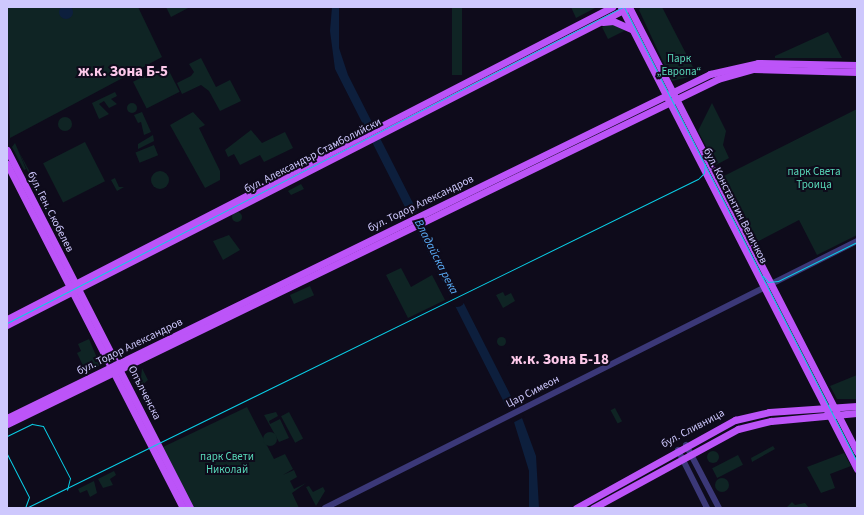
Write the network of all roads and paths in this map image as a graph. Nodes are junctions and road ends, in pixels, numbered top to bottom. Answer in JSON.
{"nodes":[{"id":1,"x":612,"y":7,"type":"edge"},
{"id":2,"x":626,"y":8,"type":"edge"},
{"id":3,"x":595,"y":24,"type":"junction"},
{"id":4,"x":633,"y":30,"type":"junction"},
{"id":5,"x":857,"y":66,"type":"edge"},
{"id":6,"x":857,"y":72,"type":"edge"},
{"id":7,"x":675,"y":95,"type":"junction"},
{"id":8,"x":667,"y":98,"type":"junction"},
{"id":9,"x":379,"y":131,"type":"junction"},
{"id":10,"x":7,"y":150,"type":"edge"},
{"id":11,"x":7,"y":164,"type":"edge"},
{"id":12,"x":857,"y":241,"type":"edge"},
{"id":13,"x":768,"y":286,"type":"junction"},
{"id":14,"x":73,"y":288,"type":"junction"},
{"id":15,"x":7,"y":319,"type":"edge"},
{"id":16,"x":7,"y":325,"type":"edge"},
{"id":17,"x":116,"y":370,"type":"junction"},
{"id":18,"x":857,"y":406,"type":"edge"},
{"id":19,"x":835,"y":407,"type":"junction"},
{"id":20,"x":826,"y":408,"type":"junction"},
{"id":21,"x":857,"y":413,"type":"edge"},
{"id":22,"x":839,"y":415,"type":"junction"},
{"id":23,"x":830,"y":416,"type":"junction"},
{"id":24,"x":7,"y":418,"type":"edge"},
{"id":25,"x":7,"y":424,"type":"edge"},
{"id":26,"x":686,"y":445,"type":"junction"},
{"id":27,"x":678,"y":450,"type":"junction"},
{"id":28,"x":857,"y":452,"type":"edge"},
{"id":29,"x":690,"y":453,"type":"junction"},
{"id":30,"x":682,"y":458,"type":"junction"},
{"id":31,"x":857,"y":469,"type":"edge"},
{"id":32,"x":182,"y":508,"type":"edge"},
{"id":33,"x":190,"y":508,"type":"edge"},
{"id":34,"x":325,"y":508,"type":"edge"},
{"id":35,"x":576,"y":508,"type":"edge"},
{"id":36,"x":594,"y":508,"type":"edge"},
{"id":37,"x":707,"y":508,"type":"edge"},
{"id":38,"x":719,"y":508,"type":"edge"}],
"edges":[{"from":1,"to":9,"type":"main road","name":"бул. Александър Стамболийски"},
{"from":2,"to":3,"type":"main road","name":"бул. Александър Стамболийски"},
{"from":2,"to":4,"type":"main road","name":"бул. Константин Величков"},
{"from":2,"to":7,"type":"main road","name":"бул. Константин Величков"},
{"from":3,"to":4,"type":"main road"},
{"from":3,"to":9,"type":"main road","name":"бул. Александър Стамболийски"},
{"from":4,"to":8,"type":"main road","name":"бул. Константин Величков"},
{"from":5,"to":7,"type":"main road","name":"бул. Тодор Александров"},
{"from":6,"to":7,"type":"main road","name":"бул. Тодор Александров"},
{"from":7,"to":8,"type":"main road","name":"бул. Тодор Александров"},
{"from":7,"to":13,"type":"main road","name":"бул. Константин Величков"},
{"from":8,"to":13,"type":"main road","name":"бул. Константин Величков"},
{"from":8,"to":17,"type":"main road","name":"бул. Тодор Александров"},
{"from":9,"to":14,"type":"main road","name":"бул. Александър Стамболийски"},
{"from":10,"to":14,"type":"main road","name":"бул. Ген. Скобелев"},
{"from":11,"to":14,"type":"main road","name":"бул. Ген. Скобелев"},
{"from":12,"to":13,"type":"street","name":"Цар Симеон"},
{"from":13,"to":19,"type":"main road","name":"бул. Константин Величков"},
{"from":13,"to":20,"type":"main road","name":"бул. Константин Величков"},
{"from":13,"to":34,"type":"street","name":"Цар Симеон"},
{"from":14,"to":15,"type":"main road","name":"бул. Александър Стамболийски"},
{"from":14,"to":16,"type":"main road","name":"бул. Александър Стамболийски"},
{"from":14,"to":17,"type":"main road","name":"Опълченска"},
{"from":17,"to":24,"type":"main road","name":"бул. Тодор Александров"},
{"from":17,"to":25,"type":"main road","name":"бул. Тодор Александров"},
{"from":17,"to":32,"type":"main road","name":"Опълченска"},
{"from":17,"to":33,"type":"main road","name":"Опълченска"},
{"from":18,"to":19,"type":"main road","name":"бул. Сливница"},
{"from":19,"to":20,"type":"main road","name":"бул. Сливница"},
{"from":19,"to":22,"type":"main road","name":"бул. Константин Величков"},
{"from":20,"to":23,"type":"main road","name":"бул. Константин Величков"},
{"from":20,"to":26,"type":"main road","name":"бул. Сливница"},
{"from":21,"to":22,"type":"main road","name":"бул. Сливница"},
{"from":22,"to":23,"type":"main road","name":"бул. Сливница"},
{"from":22,"to":28,"type":"main road","name":"бул. Константин Величков"},
{"from":23,"to":29,"type":"main road","name":"бул. Сливница"},
{"from":23,"to":31,"type":"main road","name":"бул. Константин Величков"},
{"from":26,"to":27,"type":"main road","name":"бул. Сливница"},
{"from":26,"to":29,"type":"street"},
{"from":27,"to":30,"type":"street"},
{"from":27,"to":35,"type":"main road","name":"бул. Сливница"},
{"from":29,"to":30,"type":"main road","name":"бул. Сливница"},
{"from":29,"to":38,"type":"street"},
{"from":30,"to":36,"type":"main road","name":"бул. Сливница"},
{"from":30,"to":37,"type":"street"}]}
